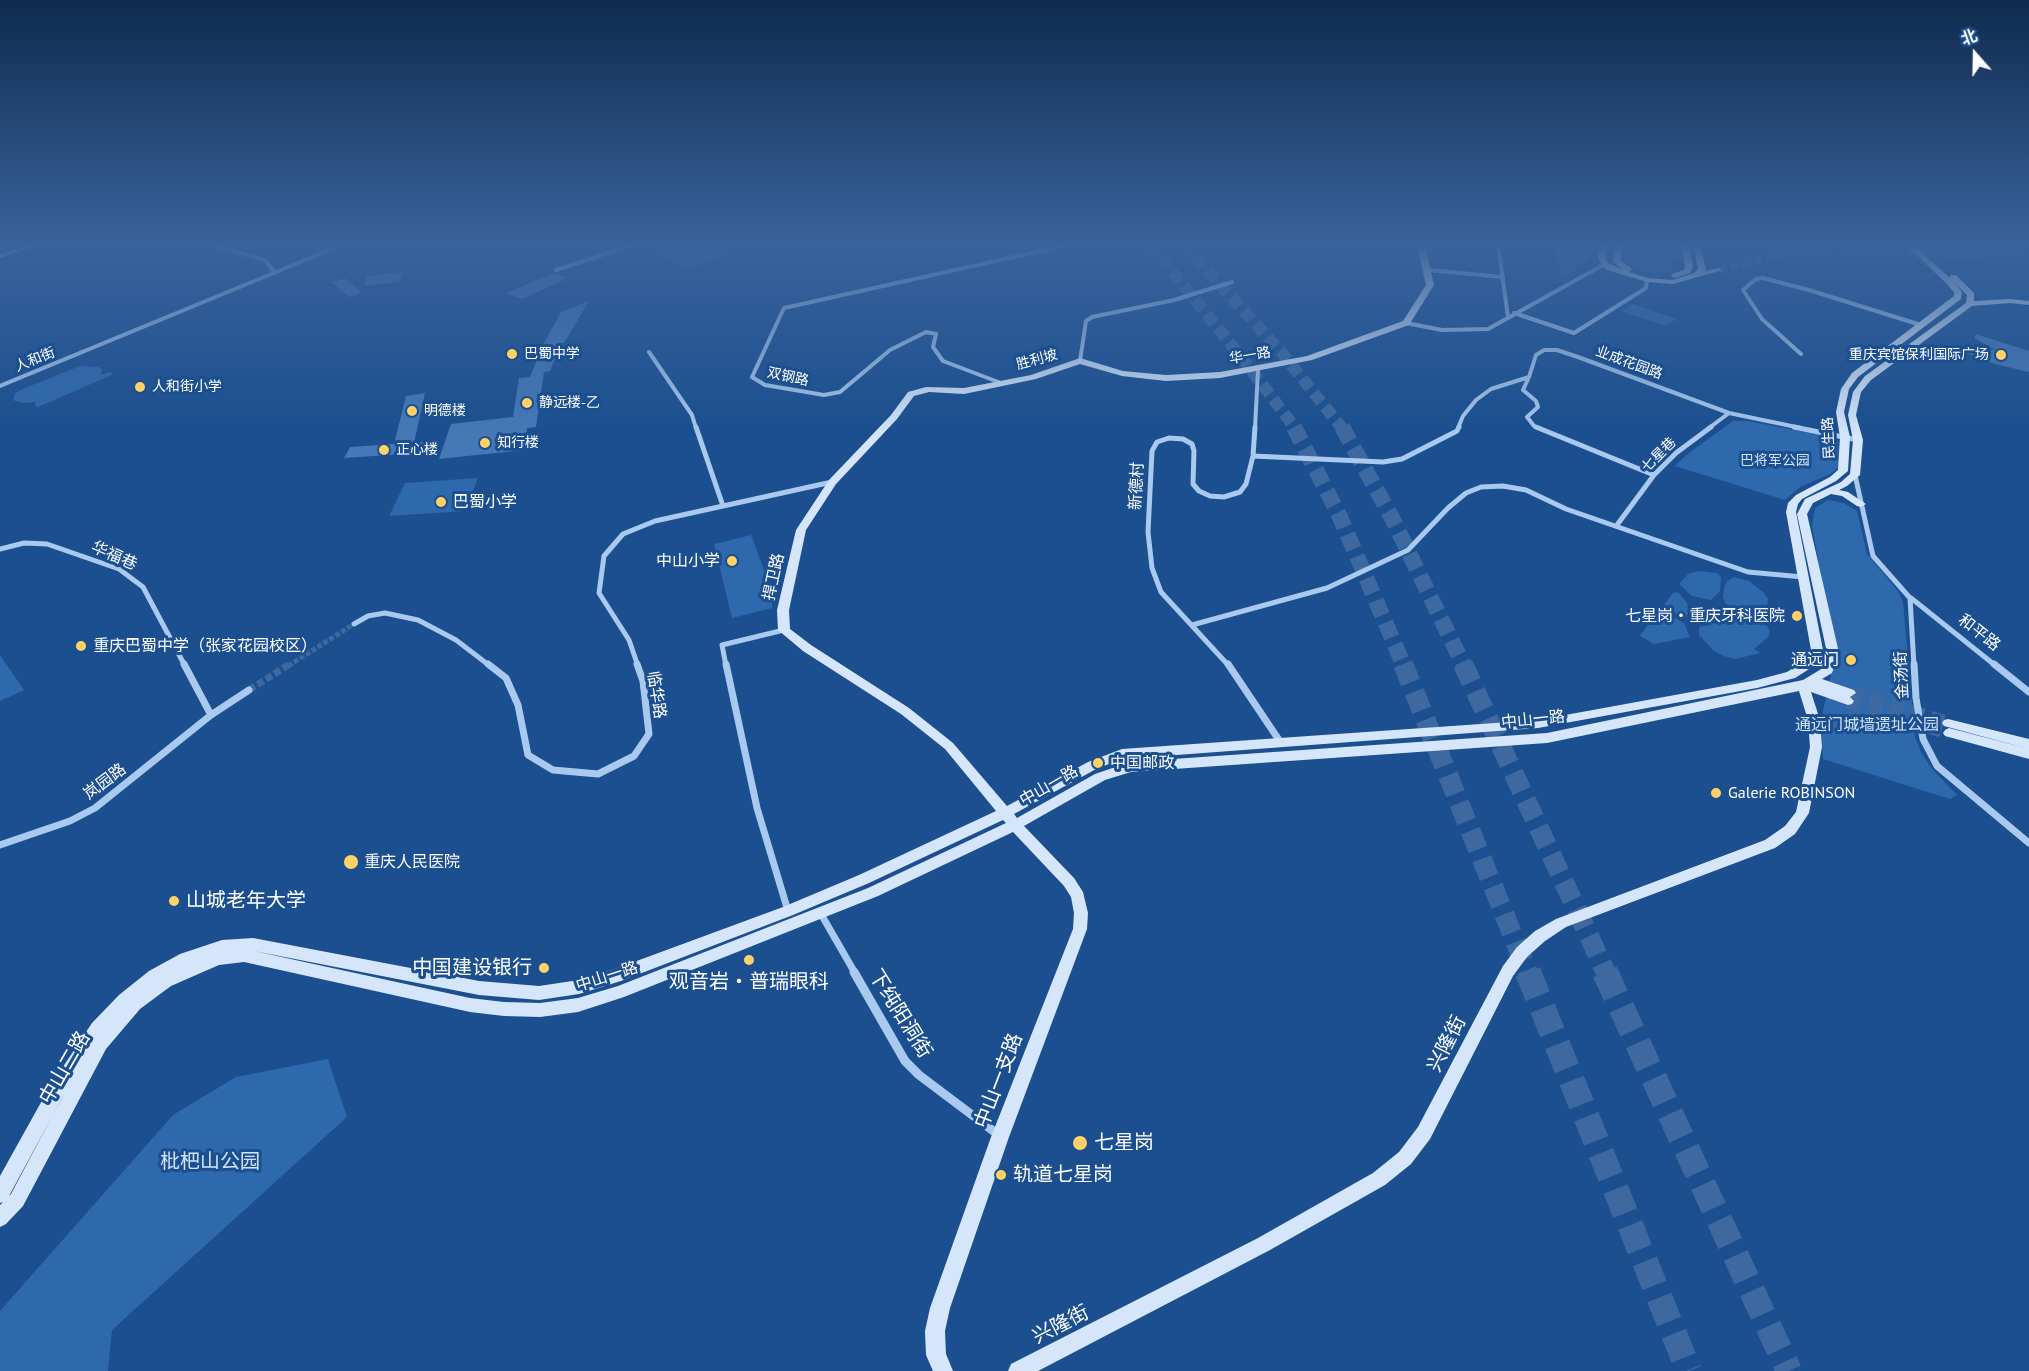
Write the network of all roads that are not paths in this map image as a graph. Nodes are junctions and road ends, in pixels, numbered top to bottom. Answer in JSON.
{"nodes":[{"id":1,"x":190,"y":308,"type":"edge"},
{"id":2,"x":784,"y":308,"type":"edge"},
{"id":3,"x":1138,"y":308,"type":"edge"},
{"id":4,"x":1415,"y":308,"type":"edge"},
{"id":5,"x":1507,"y":308,"type":"edge"},
{"id":6,"x":1523,"y":308,"type":"edge"},
{"id":7,"x":1614,"y":308,"type":"edge"},
{"id":8,"x":1755,"y":308,"type":"edge"},
{"id":9,"x":1867,"y":308,"type":"edge"},
{"id":10,"x":1943,"y":308,"type":"edge"},
{"id":11,"x":1965,"y":308,"type":"edge"},
{"id":12,"x":1514,"y":313,"type":"junction"},
{"id":13,"x":1508,"y":317,"type":"junction"},
{"id":14,"x":1406,"y":323,"type":"junction"},
{"id":15,"x":1921,"y":325,"type":"junction"},
{"id":16,"x":649,"y":352,"type":"dead end"},
{"id":17,"x":1801,"y":354,"type":"dead end"},
{"id":18,"x":1080,"y":361,"type":"junction"},
{"id":19,"x":1258,"y":370,"type":"junction"},
{"id":20,"x":1529,"y":377,"type":"junction"},
{"id":21,"x":1001,"y":384,"type":"junction"},
{"id":22,"x":0,"y":386,"type":"edge"},
{"id":23,"x":1729,"y":413,"type":"junction"},
{"id":24,"x":1845,"y":437,"type":"junction"},
{"id":25,"x":1858,"y":440,"type":"junction"},
{"id":26,"x":1253,"y":456,"type":"junction"},
{"id":27,"x":1849,"y":473,"type":"junction"},
{"id":28,"x":1654,"y":475,"type":"junction"},
{"id":29,"x":832,"y":482,"type":"junction"},
{"id":30,"x":1819,"y":493,"type":"junction"},
{"id":31,"x":723,"y":506,"type":"junction"},
{"id":32,"x":1862,"y":508,"type":"junction"},
{"id":33,"x":1617,"y":525,"type":"junction"},
{"id":34,"x":0,"y":549,"type":"edge"},
{"id":35,"x":1803,"y":577,"type":"junction"},
{"id":36,"x":1910,"y":598,"type":"junction"},
{"id":37,"x":354,"y":624,"type":"tunnel mouth"},
{"id":38,"x":1192,"y":625,"type":"junction"},
{"id":39,"x":784,"y":630,"type":"junction"},
{"id":40,"x":1803,"y":681,"type":"junction"},
{"id":41,"x":249,"y":690,"type":"tunnel mouth"},
{"id":42,"x":2029,"y":692,"type":"edge"},
{"id":43,"x":1849,"y":697,"type":"tunnel mouth"},
{"id":44,"x":211,"y":716,"type":"junction"},
{"id":45,"x":1281,"y":743,"type":"junction"},
{"id":46,"x":2029,"y":744,"type":"edge"},
{"id":47,"x":2029,"y":754,"type":"edge"},
{"id":48,"x":1010,"y":819,"type":"junction"},
{"id":49,"x":2029,"y":843,"type":"edge"},
{"id":50,"x":0,"y":845,"type":"edge"},
{"id":51,"x":788,"y":911,"type":"junction"},
{"id":52,"x":821,"y":914,"type":"junction"},
{"id":53,"x":198,"y":960,"type":"junction"},
{"id":54,"x":1000,"y":1137,"type":"junction"},
{"id":55,"x":0,"y":1194,"type":"edge"},
{"id":56,"x":0,"y":1218,"type":"edge"},
{"id":57,"x":943,"y":1371,"type":"edge"},
{"id":58,"x":1018,"y":1371,"type":"edge"}],
"edges":[{"from":1,"to":22,"type":"street","name":"人和街"},
{"from":2,"to":21,"type":"street","name":"双钢路"},
{"from":3,"to":18,"type":"street"},
{"from":4,"to":14,"type":"main road"},
{"from":5,"to":13,"type":"street"},
{"from":6,"to":12,"type":"street"},
{"from":7,"to":12,"type":"street"},
{"from":8,"to":17,"type":"street"},
{"from":9,"to":15,"type":"street"},
{"from":10,"to":15,"type":"main road","name":"民生路"},
{"from":11,"to":25,"type":"main road","name":"民生路"},
{"from":12,"to":13,"type":"street"},
{"from":13,"to":14,"type":"street"},
{"from":14,"to":19,"type":"main road","name":"华一路"},
{"from":15,"to":24,"type":"main road","name":"民生路"},
{"from":16,"to":31,"type":"street"},
{"from":18,"to":19,"type":"main road","name":"华一路"},
{"from":18,"to":21,"type":"main road","name":"胜利坡"},
{"from":19,"to":26,"type":"street","name":"新德村"},
{"from":20,"to":23,"type":"street","name":"业成花园路"},
{"from":20,"to":26,"type":"street"},
{"from":20,"to":28,"type":"street"},
{"from":21,"to":29,"type":"main road","name":"捍卫路"},
{"from":23,"to":24,"type":"street","name":"业成花园路"},
{"from":23,"to":28,"type":"street","name":"七星巷"},
{"from":24,"to":25,"type":"street","name":"业成花园路"},
{"from":24,"to":27,"type":"main road","name":"民生路"},
{"from":25,"to":27,"type":"main road","name":"民生路"},
{"from":26,"to":38,"type":"street","name":"新德村"},
{"from":27,"to":30,"type":"main road","name":"中山一路"},
{"from":27,"to":30,"type":"main road","name":"中山一路"},
{"from":27,"to":32,"type":"street"},
{"from":28,"to":33,"type":"street","name":"七星巷"},
{"from":29,"to":31,"type":"street","name":"临华路"},
{"from":29,"to":39,"type":"main road","name":"捍卫路"},
{"from":30,"to":32,"type":"main road"},
{"from":30,"to":35,"type":"main road","name":"中山一路"},
{"from":30,"to":40,"type":"main road","name":"中山一路"},
{"from":31,"to":37,"type":"street","name":"临华路"},
{"from":32,"to":36,"type":"street"},
{"from":33,"to":35,"type":"street"},
{"from":33,"to":38,"type":"street"},
{"from":34,"to":44,"type":"street","name":"华福巷"},
{"from":35,"to":40,"type":"main road","name":"中山一路"},
{"from":36,"to":42,"type":"street","name":"和平路"},
{"from":36,"to":49,"type":"street","name":"金汤街"},
{"from":38,"to":45,"type":"street","name":"新德村"},
{"from":39,"to":48,"type":"main road"},
{"from":39,"to":51,"type":"street"},
{"from":40,"to":43,"type":"main road"},
{"from":40,"to":45,"type":"main road","name":"中山一路"},
{"from":40,"to":48,"type":"main road","name":"中山一路"},
{"from":40,"to":58,"type":"main road","name":"兴隆街"},
{"from":41,"to":44,"type":"street","name":"岚园路"},
{"from":44,"to":50,"type":"street","name":"岚园路"},
{"from":45,"to":48,"type":"main road","name":"中山一路"},
{"from":46,"to":47,"type":"main road"},
{"from":48,"to":51,"type":"main road","name":"中山一路"},
{"from":48,"to":52,"type":"main road","name":"中山一路"},
{"from":48,"to":54,"type":"main road","name":"中山一支路"},
{"from":51,"to":53,"type":"main road","name":"中山一路"},
{"from":52,"to":53,"type":"main road","name":"中山一路"},
{"from":52,"to":54,"type":"street","name":"下纯阳洞街"},
{"from":53,"to":55,"type":"main road","name":"中山二路"},
{"from":53,"to":56,"type":"main road","name":"中山二路"},
{"from":54,"to":57,"type":"main road","name":"中山一支路"}]}
